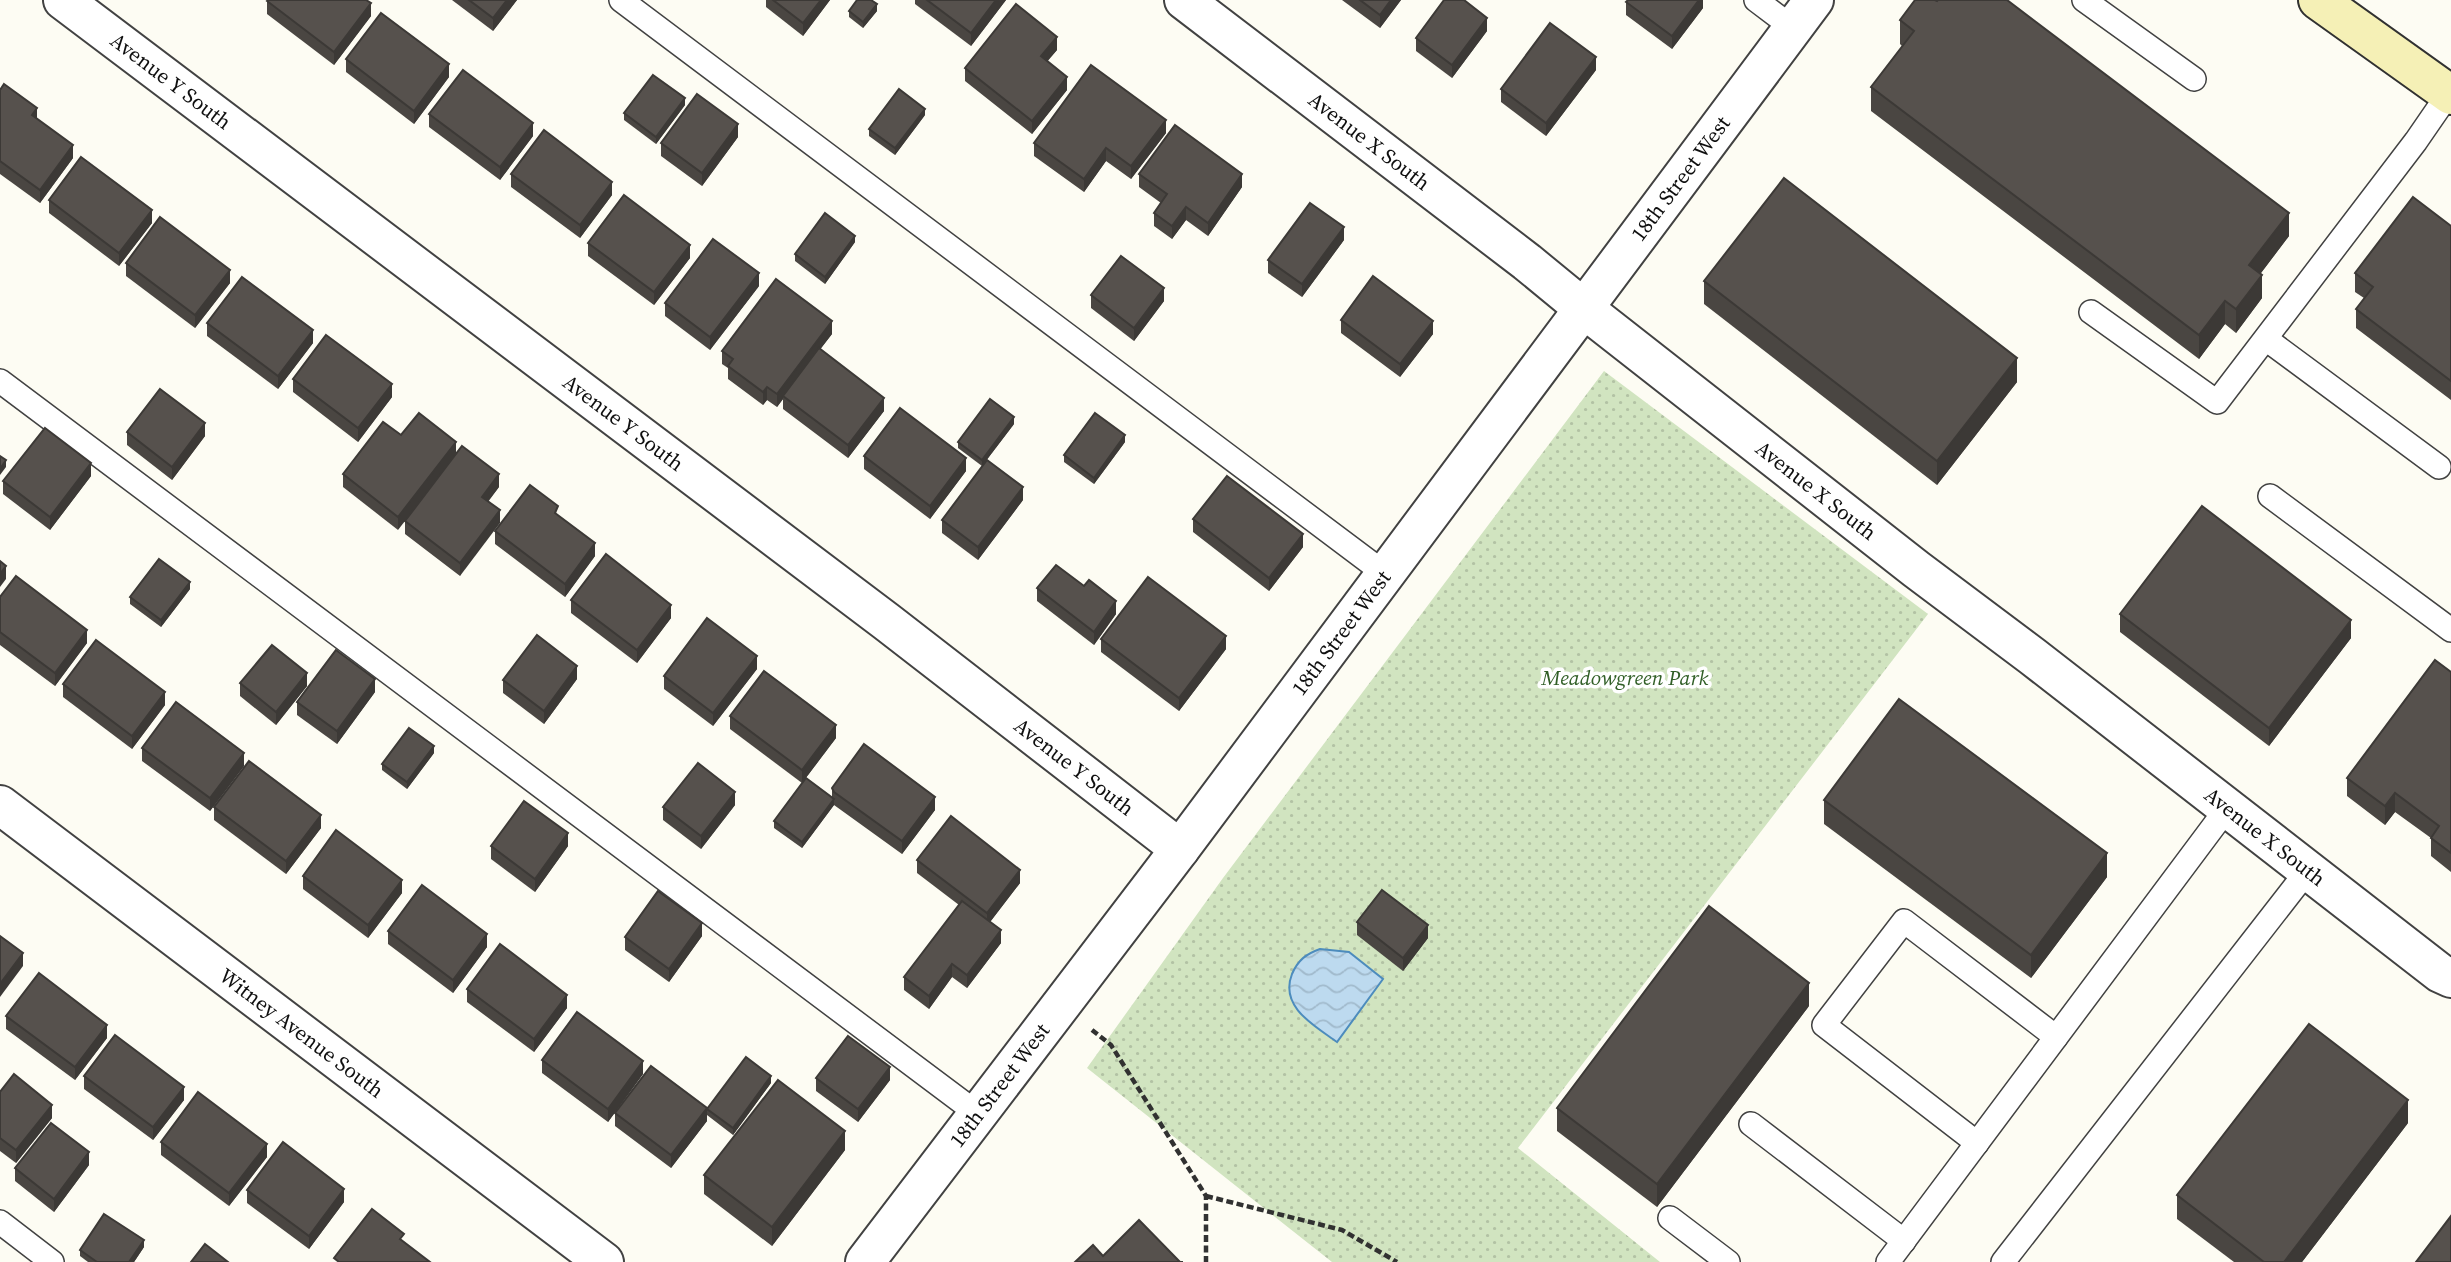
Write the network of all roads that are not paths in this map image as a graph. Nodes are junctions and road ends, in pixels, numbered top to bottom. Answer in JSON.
{"nodes":[{"id":1,"x":63,"y":0,"type":"edge"},
{"id":2,"x":621,"y":0,"type":"edge"},
{"id":3,"x":1184,"y":0,"type":"edge"},
{"id":4,"x":1756,"y":0,"type":"edge"},
{"id":5,"x":2084,"y":0,"type":"edge"},
{"id":6,"x":2318,"y":0,"type":"edge"},
{"id":7,"x":1803,"y":14,"type":"edge"},
{"id":8,"x":2193,"y":79,"type":"dead end"},
{"id":9,"x":2450,"y":94,"type":"edge"},
{"id":10,"x":1583,"y":308,"type":"junction"},
{"id":11,"x":2091,"y":312,"type":"dead end"},
{"id":12,"x":2266,"y":339,"type":"junction"},
{"id":13,"x":0,"y":381,"type":"edge"},
{"id":14,"x":2439,"y":467,"type":"dead end"},
{"id":15,"x":2270,"y":496,"type":"dead end"},
{"id":16,"x":1384,"y":573,"type":"junction"},
{"id":17,"x":2451,"y":630,"type":"edge"},
{"id":18,"x":0,"y":805,"type":"edge"},
{"id":19,"x":2228,"y":807,"type":"junction"},
{"id":20,"x":1180,"y":849,"type":"junction"},
{"id":21,"x":2308,"y":870,"type":"junction"},
{"id":22,"x":2451,"y":978,"type":"edge"},
{"id":23,"x":2056,"y":1037,"type":"junction"},
{"id":24,"x":978,"y":1114,"type":"junction"},
{"id":25,"x":1751,"y":1124,"type":"dead end"},
{"id":26,"x":1977,"y":1143,"type":"junction"},
{"id":27,"x":1670,"y":1218,"type":"dead end"},
{"id":28,"x":0,"y":1222,"type":"edge"},
{"id":29,"x":1905,"y":1241,"type":"junction"},
{"id":30,"x":52,"y":1262,"type":"edge"},
{"id":31,"x":604,"y":1262,"type":"edge"},
{"id":32,"x":865,"y":1262,"type":"edge"},
{"id":33,"x":1728,"y":1262,"type":"edge"},
{"id":34,"x":1888,"y":1262,"type":"edge"},
{"id":35,"x":2003,"y":1262,"type":"edge"}],
"edges":[{"from":1,"to":20,"type":"street","name":"Avenue Y South"},
{"from":2,"to":16,"type":"lane"},
{"from":3,"to":10,"type":"street","name":"Avenue X South"},
{"from":4,"to":7,"type":"lane"},
{"from":5,"to":8,"type":"lane"},
{"from":6,"to":9,"type":"street"},
{"from":7,"to":10,"type":"street","name":"18th Street West"},
{"from":9,"to":12,"type":"lane"},
{"from":10,"to":16,"type":"street","name":"18th Street West"},
{"from":10,"to":19,"type":"street","name":"Avenue X South"},
{"from":11,"to":12,"type":"lane"},
{"from":12,"to":14,"type":"lane"},
{"from":13,"to":24,"type":"lane"},
{"from":15,"to":17,"type":"lane"},
{"from":16,"to":20,"type":"street","name":"18th Street West"},
{"from":18,"to":31,"type":"street","name":"Witney Avenue South"},
{"from":19,"to":21,"type":"street","name":"Avenue X South"},
{"from":19,"to":23,"type":"lane"},
{"from":20,"to":24,"type":"street","name":"18th Street West"},
{"from":21,"to":22,"type":"street","name":"Avenue X South"},
{"from":21,"to":35,"type":"lane"},
{"from":23,"to":26,"type":"lane"},
{"from":23,"to":26,"type":"lane"},
{"from":24,"to":32,"type":"street","name":"18th Street West"},
{"from":25,"to":29,"type":"lane"},
{"from":26,"to":29,"type":"lane"},
{"from":27,"to":33,"type":"lane"},
{"from":28,"to":30,"type":"lane"},
{"from":29,"to":34,"type":"lane"}]}
